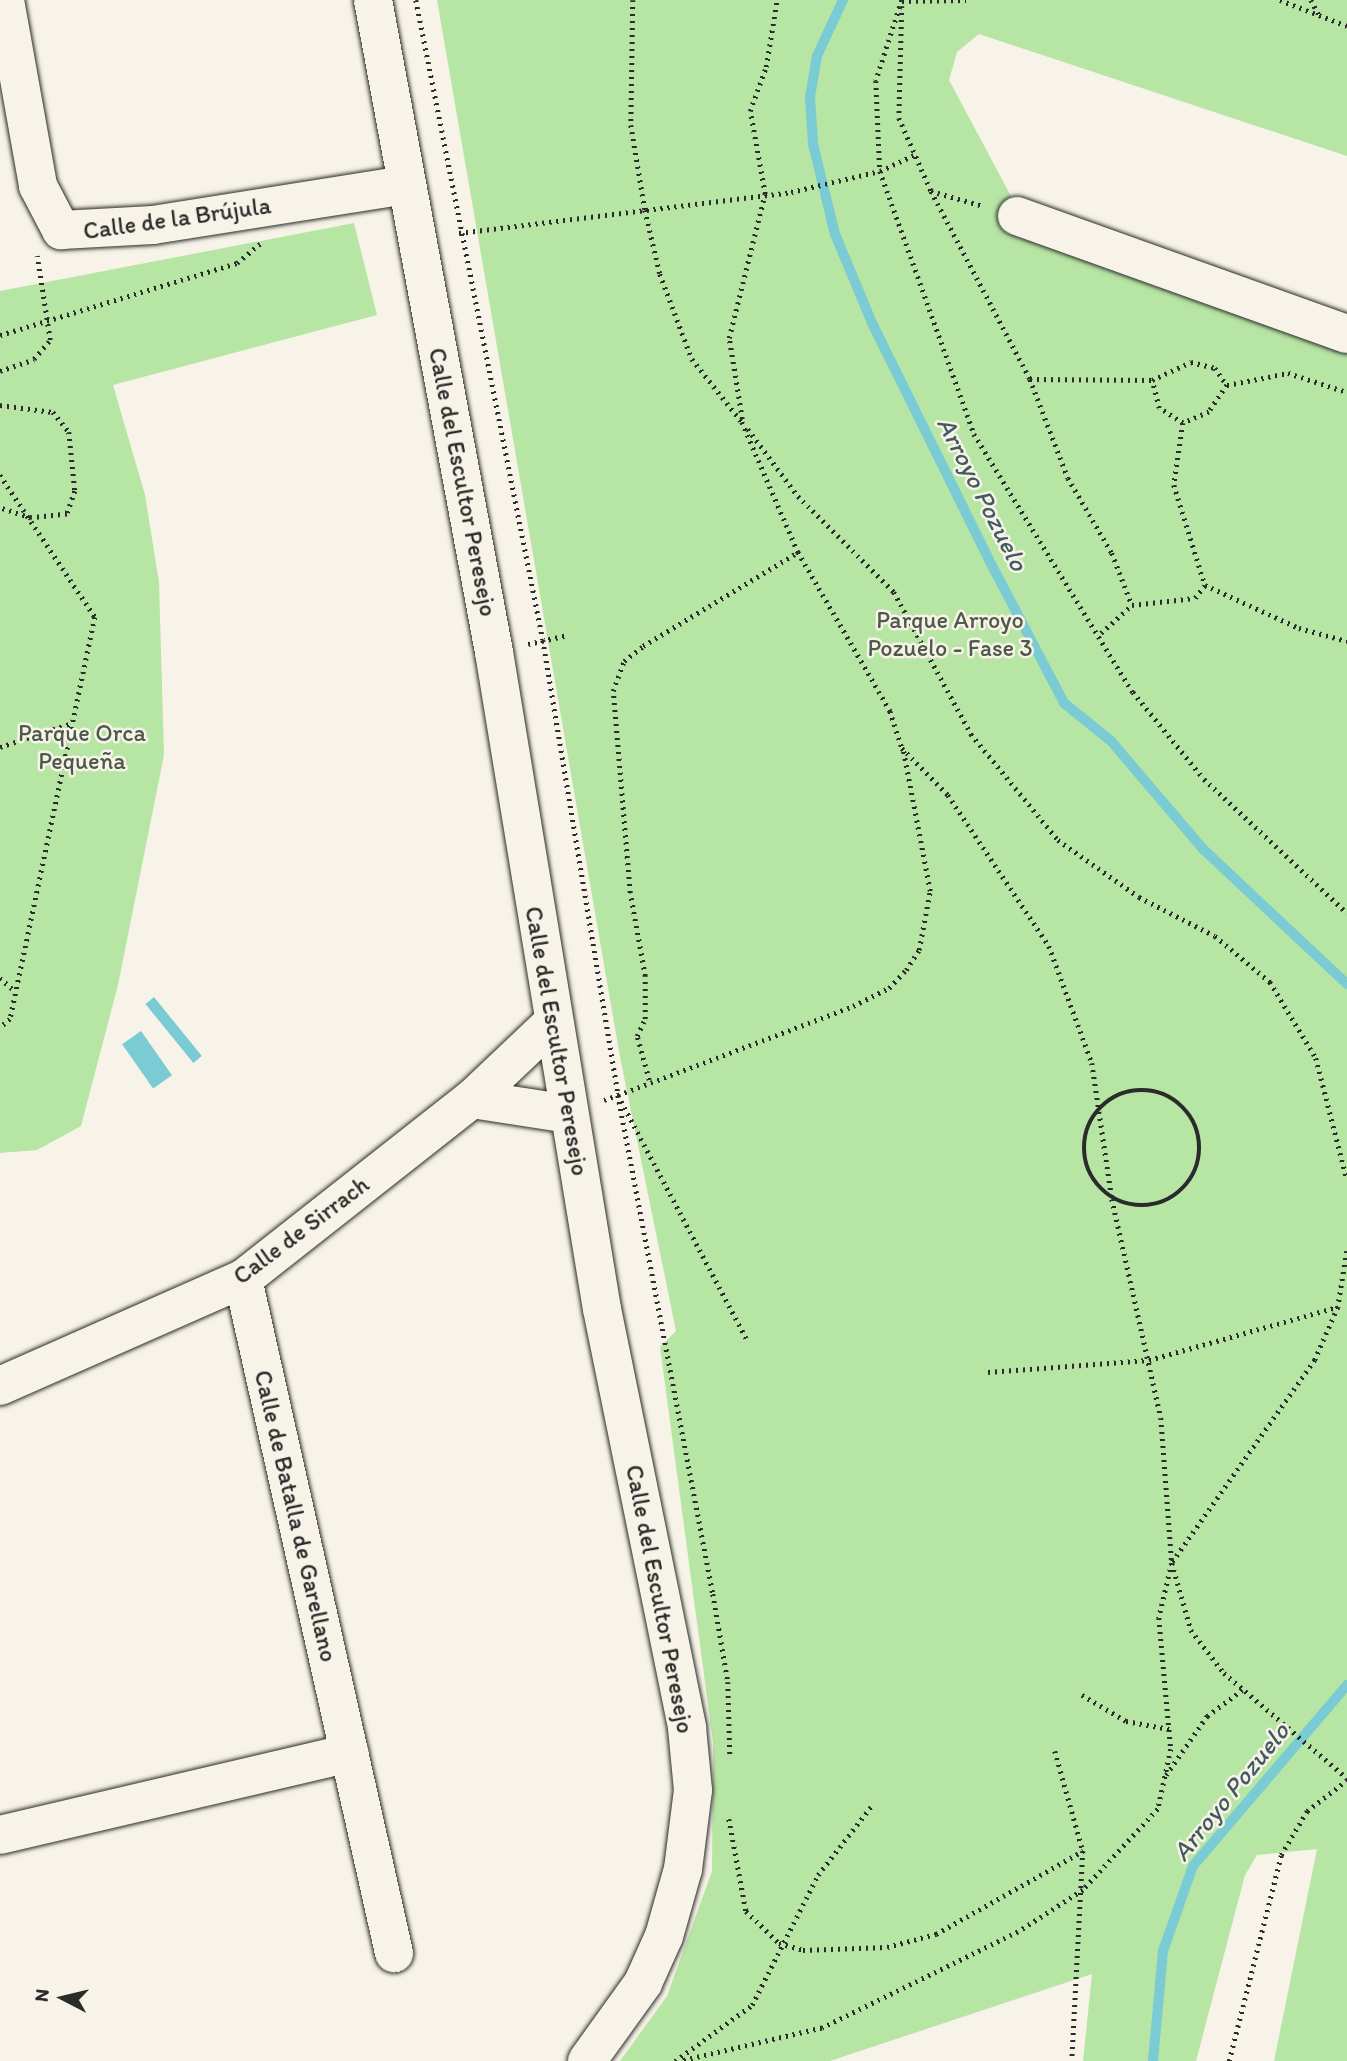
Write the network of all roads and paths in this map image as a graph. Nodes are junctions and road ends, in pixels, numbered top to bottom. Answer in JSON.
{"nodes":[{"id":1,"x":5,"y":0,"type":"edge"},
{"id":2,"x":373,"y":0,"type":"edge"},
{"id":3,"x":416,"y":0,"type":"edge"},
{"id":4,"x":634,"y":0,"type":"edge"},
{"id":5,"x":777,"y":0,"type":"edge"},
{"id":6,"x":902,"y":0,"type":"edge"},
{"id":7,"x":966,"y":0,"type":"edge"},
{"id":8,"x":1280,"y":0,"type":"edge"},
{"id":9,"x":1311,"y":0,"type":"edge"},
{"id":10,"x":1320,"y":15,"type":"junction"},
{"id":11,"x":1347,"y":26,"type":"edge"},
{"id":12,"x":916,"y":154,"type":"junction"},
{"id":13,"x":880,"y":171,"type":"junction"},
{"id":14,"x":405,"y":185,"type":"junction"},
{"id":15,"x":931,"y":191,"type":"junction"},
{"id":16,"x":765,"y":194,"type":"junction"},
{"id":17,"x":645,"y":210,"type":"junction"},
{"id":18,"x":1017,"y":216,"type":"joint"},
{"id":19,"x":264,"y":231,"type":"dead end"},
{"id":20,"x":459,"y":233,"type":"junction"},
{"id":21,"x":36,"y":258,"type":"dead end"},
{"id":22,"x":47,"y":321,"type":"junction"},
{"id":23,"x":1347,"y":334,"type":"edge"},
{"id":24,"x":0,"y":335,"type":"edge"},
{"id":25,"x":0,"y":371,"type":"edge"},
{"id":26,"x":1030,"y":379,"type":"junction"},
{"id":27,"x":1152,"y":380,"type":"junction"},
{"id":28,"x":1227,"y":385,"type":"junction"},
{"id":29,"x":1347,"y":392,"type":"edge"},
{"id":30,"x":0,"y":405,"type":"edge"},
{"id":31,"x":742,"y":422,"type":"junction"},
{"id":32,"x":1183,"y":423,"type":"junction"},
{"id":33,"x":0,"y":475,"type":"edge"},
{"id":34,"x":0,"y":508,"type":"edge"},
{"id":35,"x":31,"y":518,"type":"junction"},
{"id":36,"x":798,"y":552,"type":"junction"},
{"id":37,"x":1205,"y":584,"type":"junction"},
{"id":38,"x":1132,"y":606,"type":"junction"},
{"id":39,"x":1101,"y":634,"type":"junction"},
{"id":40,"x":1347,"y":641,"type":"edge"},
{"id":41,"x":73,"y":723,"type":"junction"},
{"id":42,"x":0,"y":747,"type":"edge"},
{"id":43,"x":902,"y":748,"type":"junction"},
{"id":44,"x":1347,"y":913,"type":"edge"},
{"id":45,"x":0,"y":978,"type":"edge"},
{"id":46,"x":16,"y":992,"type":"junction"},
{"id":47,"x":552,"y":1023,"type":"junction"},
{"id":48,"x":0,"y":1028,"type":"edge"},
{"id":49,"x":649,"y":1080,"type":"junction"},
{"id":50,"x":618,"y":1095,"type":"junction"},
{"id":51,"x":472,"y":1099,"type":"junction"},
{"id":52,"x":1098,"y":1109,"type":"junction"},
{"id":53,"x":569,"y":1114,"type":"junction"},
{"id":54,"x":1347,"y":1180,"type":"edge"},
{"id":55,"x":1112,"y":1199,"type":"junction"},
{"id":56,"x":1347,"y":1251,"type":"edge"},
{"id":57,"x":243,"y":1279,"type":"junction"},
{"id":58,"x":1338,"y":1307,"type":"junction"},
{"id":59,"x":748,"y":1342,"type":"dead end"},
{"id":60,"x":1149,"y":1360,"type":"junction"},
{"id":61,"x":988,"y":1372,"type":"dead end"},
{"id":62,"x":0,"y":1387,"type":"edge"},
{"id":63,"x":1172,"y":1563,"type":"junction"},
{"id":64,"x":1242,"y":1690,"type":"junction"},
{"id":65,"x":1082,"y":1695,"type":"dead end"},
{"id":66,"x":1169,"y":1729,"type":"junction"},
{"id":67,"x":1055,"y":1751,"type":"dead end"},
{"id":68,"x":349,"y":1753,"type":"junction"},
{"id":69,"x":729,"y":1768,"type":"dead end"},
{"id":70,"x":1165,"y":1776,"type":"junction"},
{"id":71,"x":1347,"y":1779,"type":"edge"},
{"id":72,"x":873,"y":1804,"type":"dead end"},
{"id":73,"x":729,"y":1806,"type":"dead end"},
{"id":74,"x":0,"y":1835,"type":"edge"},
{"id":75,"x":1083,"y":1851,"type":"junction"},
{"id":76,"x":1083,"y":1890,"type":"junction"},
{"id":77,"x":779,"y":1943,"type":"junction"},
{"id":78,"x":394,"y":1953,"type":"dead end"},
{"id":79,"x":587,"y":2061,"type":"edge"},
{"id":80,"x":675,"y":2061,"type":"edge"},
{"id":81,"x":681,"y":2061,"type":"edge"},
{"id":82,"x":1072,"y":2061,"type":"edge"},
{"id":83,"x":1229,"y":2061,"type":"edge"}],
"edges":[{"from":1,"to":14,"type":"street","name":"Calle de la Brújula"},
{"from":2,"to":14,"type":"street","name":"Calle del Escultor Peresejo"},
{"from":3,"to":20,"type":"path"},
{"from":4,"to":17,"type":"path"},
{"from":5,"to":16,"type":"path"},
{"from":6,"to":7,"type":"path"},
{"from":6,"to":12,"type":"path"},
{"from":6,"to":13,"type":"path"},
{"from":8,"to":10,"type":"path"},
{"from":9,"to":10,"type":"path"},
{"from":10,"to":11,"type":"path"},
{"from":12,"to":13,"type":"path"},
{"from":12,"to":15,"type":"path"},
{"from":13,"to":16,"type":"path"},
{"from":13,"to":39,"type":"path"},
{"from":14,"to":47,"type":"street","name":"Calle del Escultor Peresejo"},
{"from":15,"to":18,"type":"path"},
{"from":15,"to":26,"type":"path"},
{"from":16,"to":17,"type":"path"},
{"from":16,"to":31,"type":"path"},
{"from":17,"to":20,"type":"path"},
{"from":17,"to":31,"type":"path"},
{"from":18,"to":23,"type":"street"},
{"from":19,"to":22,"type":"path"},
{"from":20,"to":50,"type":"path"},
{"from":21,"to":22,"type":"path"},
{"from":22,"to":24,"type":"path"},
{"from":22,"to":25,"type":"path"},
{"from":26,"to":27,"type":"path"},
{"from":26,"to":38,"type":"path"},
{"from":27,"to":28,"type":"path"},
{"from":27,"to":32,"type":"path"},
{"from":28,"to":29,"type":"path"},
{"from":28,"to":32,"type":"path"},
{"from":30,"to":35,"type":"path"},
{"from":31,"to":36,"type":"path"},
{"from":31,"to":54,"type":"path"},
{"from":32,"to":37,"type":"path"},
{"from":33,"to":35,"type":"path"},
{"from":34,"to":35,"type":"path"},
{"from":35,"to":41,"type":"path"},
{"from":36,"to":43,"type":"path"},
{"from":36,"to":49,"type":"path"},
{"from":37,"to":38,"type":"path"},
{"from":37,"to":40,"type":"path"},
{"from":38,"to":39,"type":"path"},
{"from":39,"to":44,"type":"path"},
{"from":41,"to":42,"type":"path"},
{"from":41,"to":46,"type":"path"},
{"from":43,"to":49,"type":"path"},
{"from":43,"to":52,"type":"path"},
{"from":45,"to":46,"type":"path"},
{"from":46,"to":48,"type":"path"},
{"from":47,"to":51,"type":"street","name":"Calle de Sirrach"},
{"from":47,"to":53,"type":"street","name":"Calle del Escultor Peresejo"},
{"from":49,"to":50,"type":"path"},
{"from":50,"to":53,"type":"path"},
{"from":50,"to":59,"type":"path"},
{"from":50,"to":69,"type":"path"},
{"from":51,"to":53,"type":"street"},
{"from":51,"to":57,"type":"street","name":"Calle de Sirrach"},
{"from":52,"to":55,"type":"path"},
{"from":52,"to":55,"type":"path"},
{"from":52,"to":55,"type":"path"},
{"from":53,"to":79,"type":"street","name":"Calle del Escultor Peresejo"},
{"from":55,"to":60,"type":"path"},
{"from":56,"to":58,"type":"path"},
{"from":57,"to":62,"type":"street","name":"Calle de Sirrach"},
{"from":57,"to":68,"type":"street","name":"Calle de Batalla de Garellano"},
{"from":58,"to":60,"type":"path"},
{"from":58,"to":63,"type":"path"},
{"from":60,"to":61,"type":"path"},
{"from":60,"to":63,"type":"path"},
{"from":63,"to":64,"type":"path"},
{"from":63,"to":66,"type":"path"},
{"from":64,"to":70,"type":"path"},
{"from":64,"to":71,"type":"path"},
{"from":65,"to":66,"type":"path"},
{"from":66,"to":70,"type":"path"},
{"from":67,"to":75,"type":"path"},
{"from":68,"to":74,"type":"street"},
{"from":68,"to":78,"type":"street","name":"Calle de Batalla de Garellano"},
{"from":70,"to":76,"type":"path"},
{"from":71,"to":83,"type":"path"},
{"from":72,"to":77,"type":"path"},
{"from":73,"to":77,"type":"path"},
{"from":75,"to":76,"type":"path"},
{"from":75,"to":77,"type":"path"},
{"from":76,"to":81,"type":"path"},
{"from":76,"to":82,"type":"path"},
{"from":77,"to":80,"type":"path"}]}
